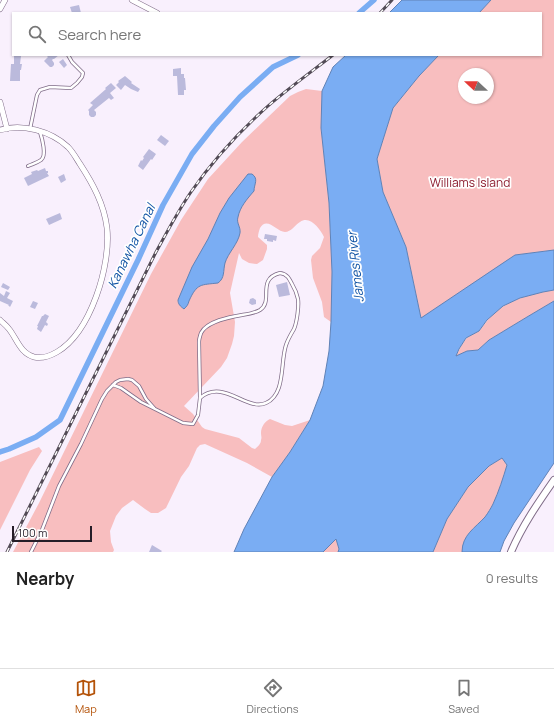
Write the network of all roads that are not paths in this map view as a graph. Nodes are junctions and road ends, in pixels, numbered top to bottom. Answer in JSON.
{"nodes":[{"id":1,"x":5,"y":0,"type":"edge"},
{"id":2,"x":132,"y":0,"type":"edge"},
{"id":3,"x":0,"y":9,"type":"edge"},
{"id":4,"x":155,"y":12,"type":"edge"},
{"id":5,"x":69,"y":56,"type":"edge"},
{"id":6,"x":0,"y":102,"type":"edge"},
{"id":7,"x":7,"y":129,"type":"junction"},
{"id":8,"x":30,"y":129,"type":"junction"},
{"id":9,"x":0,"y":130,"type":"edge"},
{"id":10,"x":40,"y":132,"type":"junction"},
{"id":11,"x":28,"y":166,"type":"dead end"},
{"id":12,"x":0,"y":320,"type":"edge"},
{"id":13,"x":113,"y":385,"type":"junction"},
{"id":14,"x":200,"y":398,"type":"junction"},
{"id":15,"x":154,"y":408,"type":"junction"},
{"id":16,"x":554,"y":480,"type":"edge"},
{"id":17,"x":31,"y":552,"type":"edge"},
{"id":18,"x":511,"y":552,"type":"edge"}],
"edges":[{"from":1,"to":3,"type":"street"},
{"from":2,"to":4,"type":"street"},
{"from":5,"to":8,"type":"lane"},
{"from":6,"to":7,"type":"street"},
{"from":7,"to":8,"type":"street"},
{"from":7,"to":9,"type":"street"},
{"from":8,"to":10,"type":"street"},
{"from":10,"to":11,"type":"lane"},
{"from":10,"to":12,"type":"street"},
{"from":13,"to":15,"type":"lane"},
{"from":13,"to":15,"type":"lane"},
{"from":13,"to":17,"type":"lane"},
{"from":14,"to":14,"type":"lane"},
{"from":14,"to":15,"type":"lane"},
{"from":16,"to":18,"type":"street"}]}
